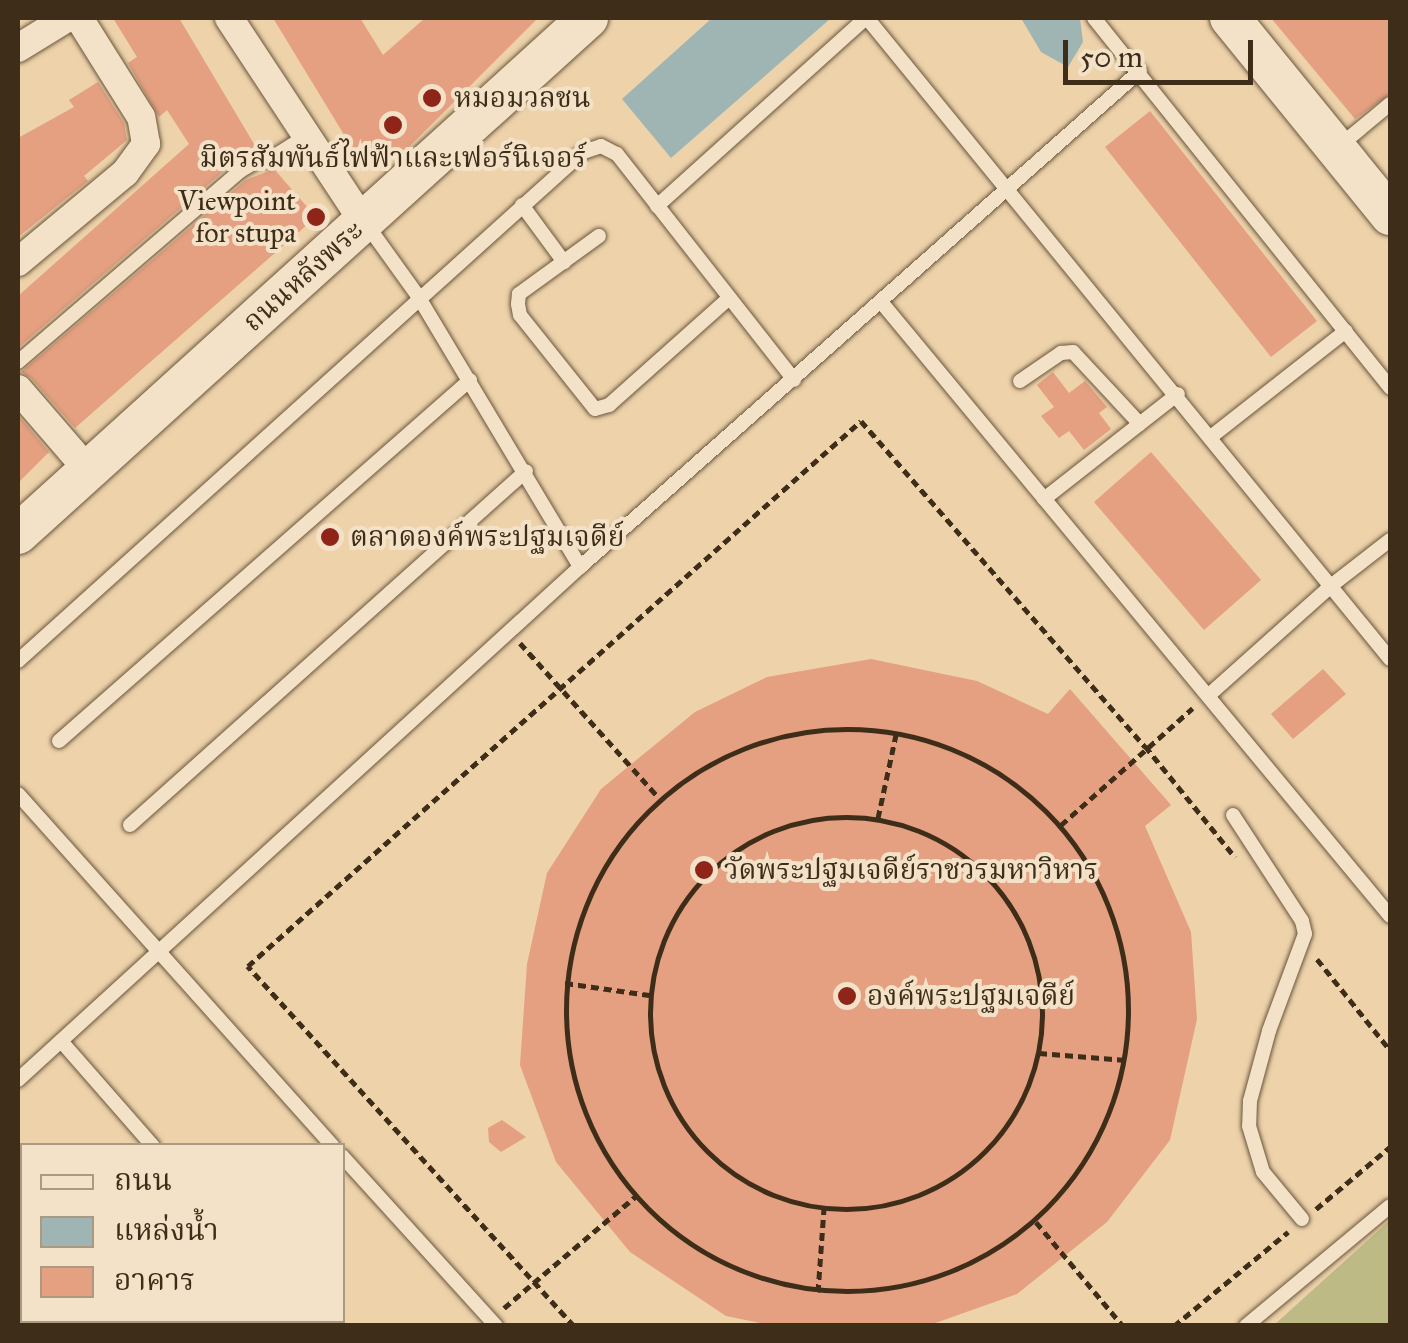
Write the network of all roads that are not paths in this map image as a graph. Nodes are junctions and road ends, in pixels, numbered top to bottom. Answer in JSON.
{"nodes":[{"id":1,"x":67,"y":18,"type":"edge"},
{"id":2,"x":80,"y":18,"type":"edge"},
{"id":3,"x":229,"y":18,"type":"edge"},
{"id":4,"x":588,"y":18,"type":"edge"},
{"id":5,"x":867,"y":18,"type":"edge"},
{"id":6,"x":1094,"y":18,"type":"edge"},
{"id":7,"x":1234,"y":19,"type":"edge"},
{"id":8,"x":18,"y":48,"type":"edge"},
{"id":9,"x":1140,"y":71,"type":"junction"},
{"id":10,"x":1390,"y":104,"type":"edge"},
{"id":11,"x":308,"y":135,"type":"junction"},
{"id":12,"x":1336,"y":149,"type":"junction"},
{"id":13,"x":1008,"y":189,"type":"junction"},
{"id":14,"x":522,"y":205,"type":"junction"},
{"id":15,"x":657,"y":206,"type":"junction"},
{"id":16,"x":1390,"y":215,"type":"edge"},
{"id":17,"x":364,"y":221,"type":"junction"},
{"id":18,"x":599,"y":236,"type":"dead end"},
{"id":19,"x":18,"y":262,"type":"edge"},
{"id":20,"x":564,"y":262,"type":"junction"},
{"id":21,"x":418,"y":296,"type":"junction"},
{"id":22,"x":729,"y":298,"type":"junction"},
{"id":23,"x":882,"y":303,"type":"junction"},
{"id":24,"x":1346,"y":330,"type":"junction"},
{"id":25,"x":18,"y":362,"type":"edge"},
{"id":26,"x":470,"y":380,"type":"junction"},
{"id":27,"x":794,"y":380,"type":"junction"},
{"id":28,"x":1020,"y":381,"type":"dead end"},
{"id":29,"x":1390,"y":388,"type":"edge"},
{"id":30,"x":18,"y":389,"type":"edge"},
{"id":31,"x":1178,"y":394,"type":"junction"},
{"id":32,"x":1140,"y":424,"type":"junction"},
{"id":33,"x":1212,"y":436,"type":"junction"},
{"id":34,"x":88,"y":470,"type":"junction"},
{"id":35,"x":526,"y":471,"type":"junction"},
{"id":36,"x":1044,"y":499,"type":"junction"},
{"id":37,"x":18,"y":534,"type":"edge"},
{"id":38,"x":1390,"y":540,"type":"edge"},
{"id":39,"x":580,"y":567,"type":"junction"},
{"id":40,"x":1332,"y":585,"type":"junction"},
{"id":41,"x":1390,"y":659,"type":"edge"},
{"id":42,"x":18,"y":661,"type":"edge"},
{"id":43,"x":1209,"y":695,"type":"junction"},
{"id":44,"x":59,"y":741,"type":"dead end"},
{"id":45,"x":18,"y":794,"type":"edge"},
{"id":46,"x":1233,"y":815,"type":"dead end"},
{"id":47,"x":130,"y":825,"type":"dead end"},
{"id":48,"x":1390,"y":916,"type":"edge"},
{"id":49,"x":157,"y":952,"type":"junction"},
{"id":50,"x":62,"y":1042,"type":"junction"},
{"id":51,"x":18,"y":1080,"type":"edge"},
{"id":52,"x":150,"y":1143,"type":"edge"},
{"id":53,"x":329,"y":1143,"type":"edge"},
{"id":54,"x":345,"y":1159,"type":"edge"},
{"id":55,"x":1390,"y":1206,"type":"edge"},
{"id":56,"x":1302,"y":1220,"type":"road end"},
{"id":57,"x":490,"y":1323,"type":"edge"},
{"id":58,"x":1246,"y":1326,"type":"edge"}],
"edges":[{"from":1,"to":8,"type":"street"},
{"from":2,"to":19,"type":"street"},
{"from":3,"to":11,"type":"street"},
{"from":4,"to":17,"type":"main road","name":"ถนนหลังพระ"},
{"from":5,"to":13,"type":"lane"},
{"from":5,"to":15,"type":"lane"},
{"from":6,"to":9,"type":"lane"},
{"from":7,"to":12,"type":"main road"},
{"from":9,"to":13,"type":"lane"},
{"from":9,"to":24,"type":"lane"},
{"from":10,"to":12,"type":"lane"},
{"from":11,"to":17,"type":"street"},
{"from":11,"to":25,"type":"lane"},
{"from":12,"to":16,"type":"main road"},
{"from":13,"to":23,"type":"lane"},
{"from":13,"to":31,"type":"lane"},
{"from":14,"to":15,"type":"lane"},
{"from":14,"to":20,"type":"lane"},
{"from":14,"to":21,"type":"lane"},
{"from":15,"to":22,"type":"lane"},
{"from":17,"to":21,"type":"lane"},
{"from":17,"to":34,"type":"main road","name":"ถนนหลังพระ"},
{"from":18,"to":20,"type":"lane"},
{"from":20,"to":22,"type":"lane"},
{"from":21,"to":26,"type":"lane"},
{"from":21,"to":42,"type":"lane"},
{"from":22,"to":27,"type":"lane"},
{"from":23,"to":27,"type":"lane"},
{"from":23,"to":36,"type":"lane"},
{"from":24,"to":29,"type":"lane"},
{"from":24,"to":33,"type":"lane"},
{"from":26,"to":35,"type":"lane"},
{"from":26,"to":44,"type":"lane"},
{"from":27,"to":39,"type":"lane"},
{"from":28,"to":32,"type":"lane"},
{"from":30,"to":34,"type":"street"},
{"from":31,"to":32,"type":"lane"},
{"from":31,"to":33,"type":"lane"},
{"from":32,"to":36,"type":"lane"},
{"from":33,"to":40,"type":"lane"},
{"from":34,"to":37,"type":"main road","name":"ถนนหลังพระ"},
{"from":35,"to":39,"type":"lane"},
{"from":35,"to":47,"type":"lane"},
{"from":36,"to":43,"type":"lane"},
{"from":38,"to":40,"type":"lane"},
{"from":39,"to":49,"type":"lane"},
{"from":40,"to":41,"type":"lane"},
{"from":40,"to":43,"type":"lane"},
{"from":43,"to":48,"type":"lane"},
{"from":45,"to":49,"type":"lane"},
{"from":46,"to":56,"type":"lane"},
{"from":49,"to":50,"type":"lane"},
{"from":49,"to":53,"type":"lane"},
{"from":50,"to":51,"type":"lane"},
{"from":50,"to":52,"type":"lane"},
{"from":54,"to":57,"type":"lane"},
{"from":55,"to":58,"type":"lane"}]}
